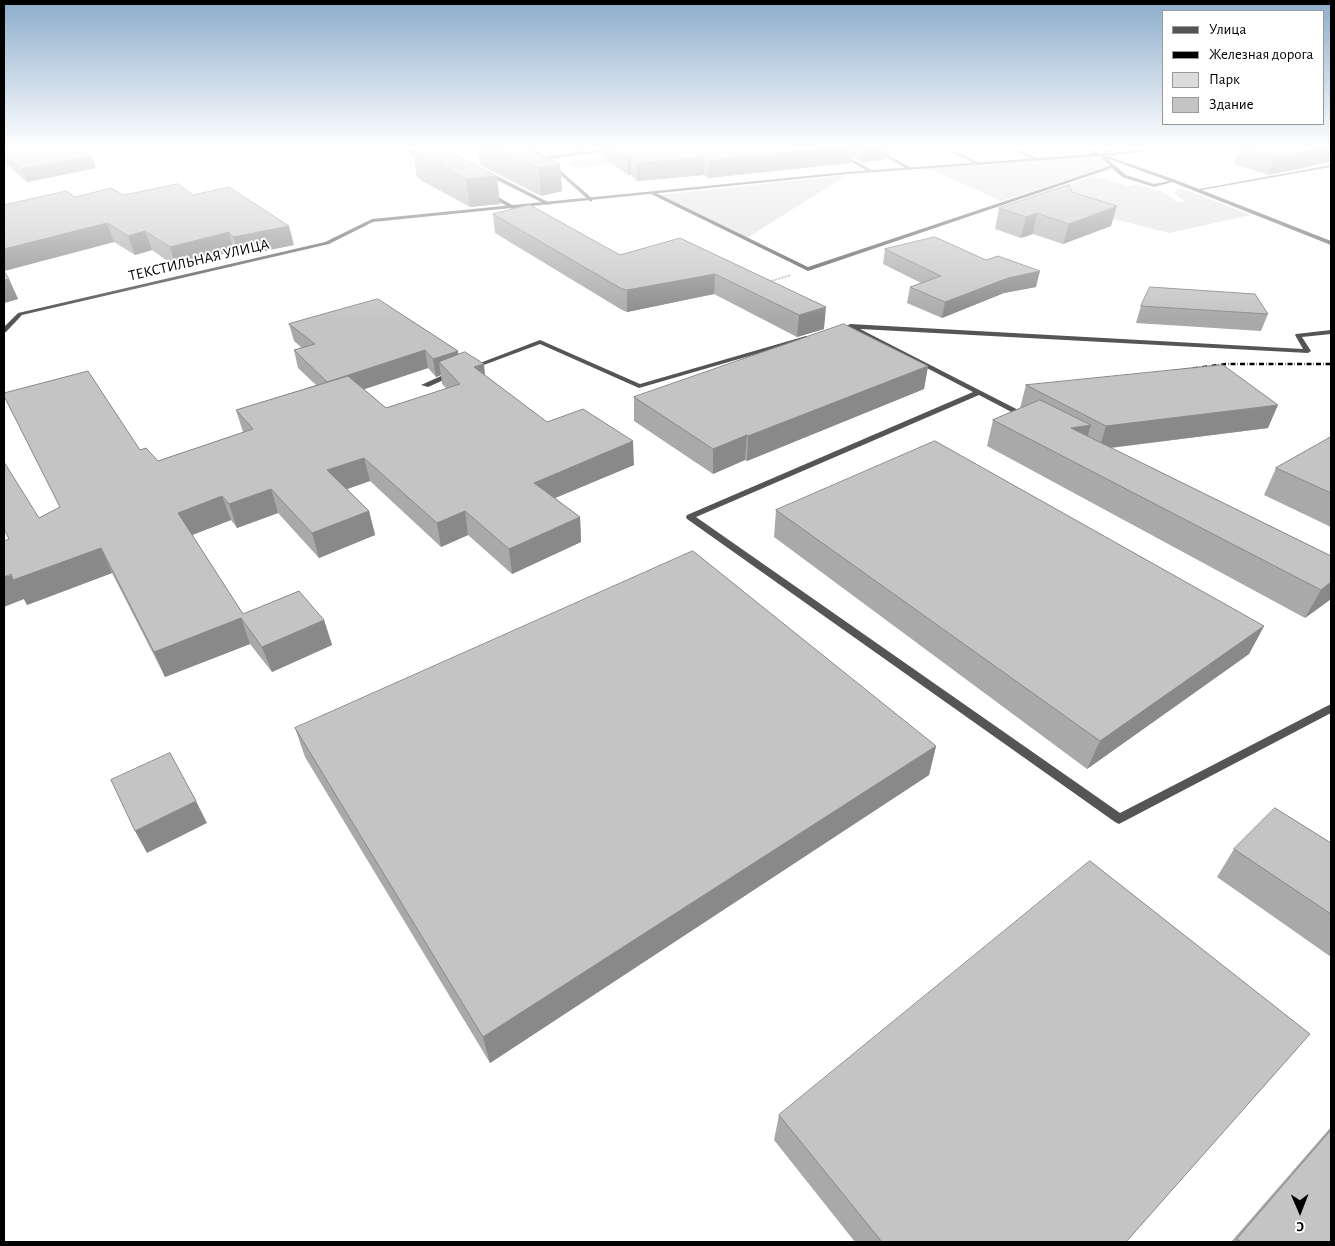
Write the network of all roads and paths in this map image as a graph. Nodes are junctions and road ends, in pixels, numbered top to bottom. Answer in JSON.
{"nodes":[{"id":1,"x":507,"y":204,"type":"edge"},
{"id":2,"x":548,"y":204,"type":"edge"},
{"id":3,"x":675,"y":204,"type":"edge"},
{"id":4,"x":1001,"y":204,"type":"edge"},
{"id":5,"x":1232,"y":204,"type":"edge"},
{"id":6,"x":514,"y":208,"type":"junction"},
{"id":7,"x":1331,"y":243,"type":"edge"},
{"id":8,"x":808,"y":269,"type":"junction"},
{"id":9,"x":768,"y":282,"type":"edge"},
{"id":10,"x":850,"y":326,"type":"junction"},
{"id":11,"x":841,"y":328,"type":"edge"},
{"id":12,"x":4,"y":331,"type":"edge"},
{"id":13,"x":1331,"y":332,"type":"edge"},
{"id":14,"x":814,"y":336,"type":"edge"},
{"id":15,"x":424,"y":385,"type":"dead end"},
{"id":16,"x":979,"y":392,"type":"junction"},
{"id":17,"x":1032,"y":419,"type":"edge"},
{"id":18,"x":1331,"y":708,"type":"edge"}],
"edges":[{"from":1,"to":6,"type":"street"},
{"from":2,"to":6,"type":"street","name":"ТЕКСТИЛЬНАЯ УЛИЦА"},
{"from":3,"to":8,"type":"street"},
{"from":4,"to":8,"type":"street"},
{"from":5,"to":7,"type":"street"},
{"from":6,"to":12,"type":"street","name":"ТЕКСТИЛЬНАЯ УЛИЦА"},
{"from":8,"to":9,"type":"path"},
{"from":10,"to":11,"type":"street"},
{"from":10,"to":13,"type":"street"},
{"from":10,"to":16,"type":"street"},
{"from":14,"to":15,"type":"street"},
{"from":16,"to":17,"type":"street"},
{"from":16,"to":18,"type":"street"}]}
